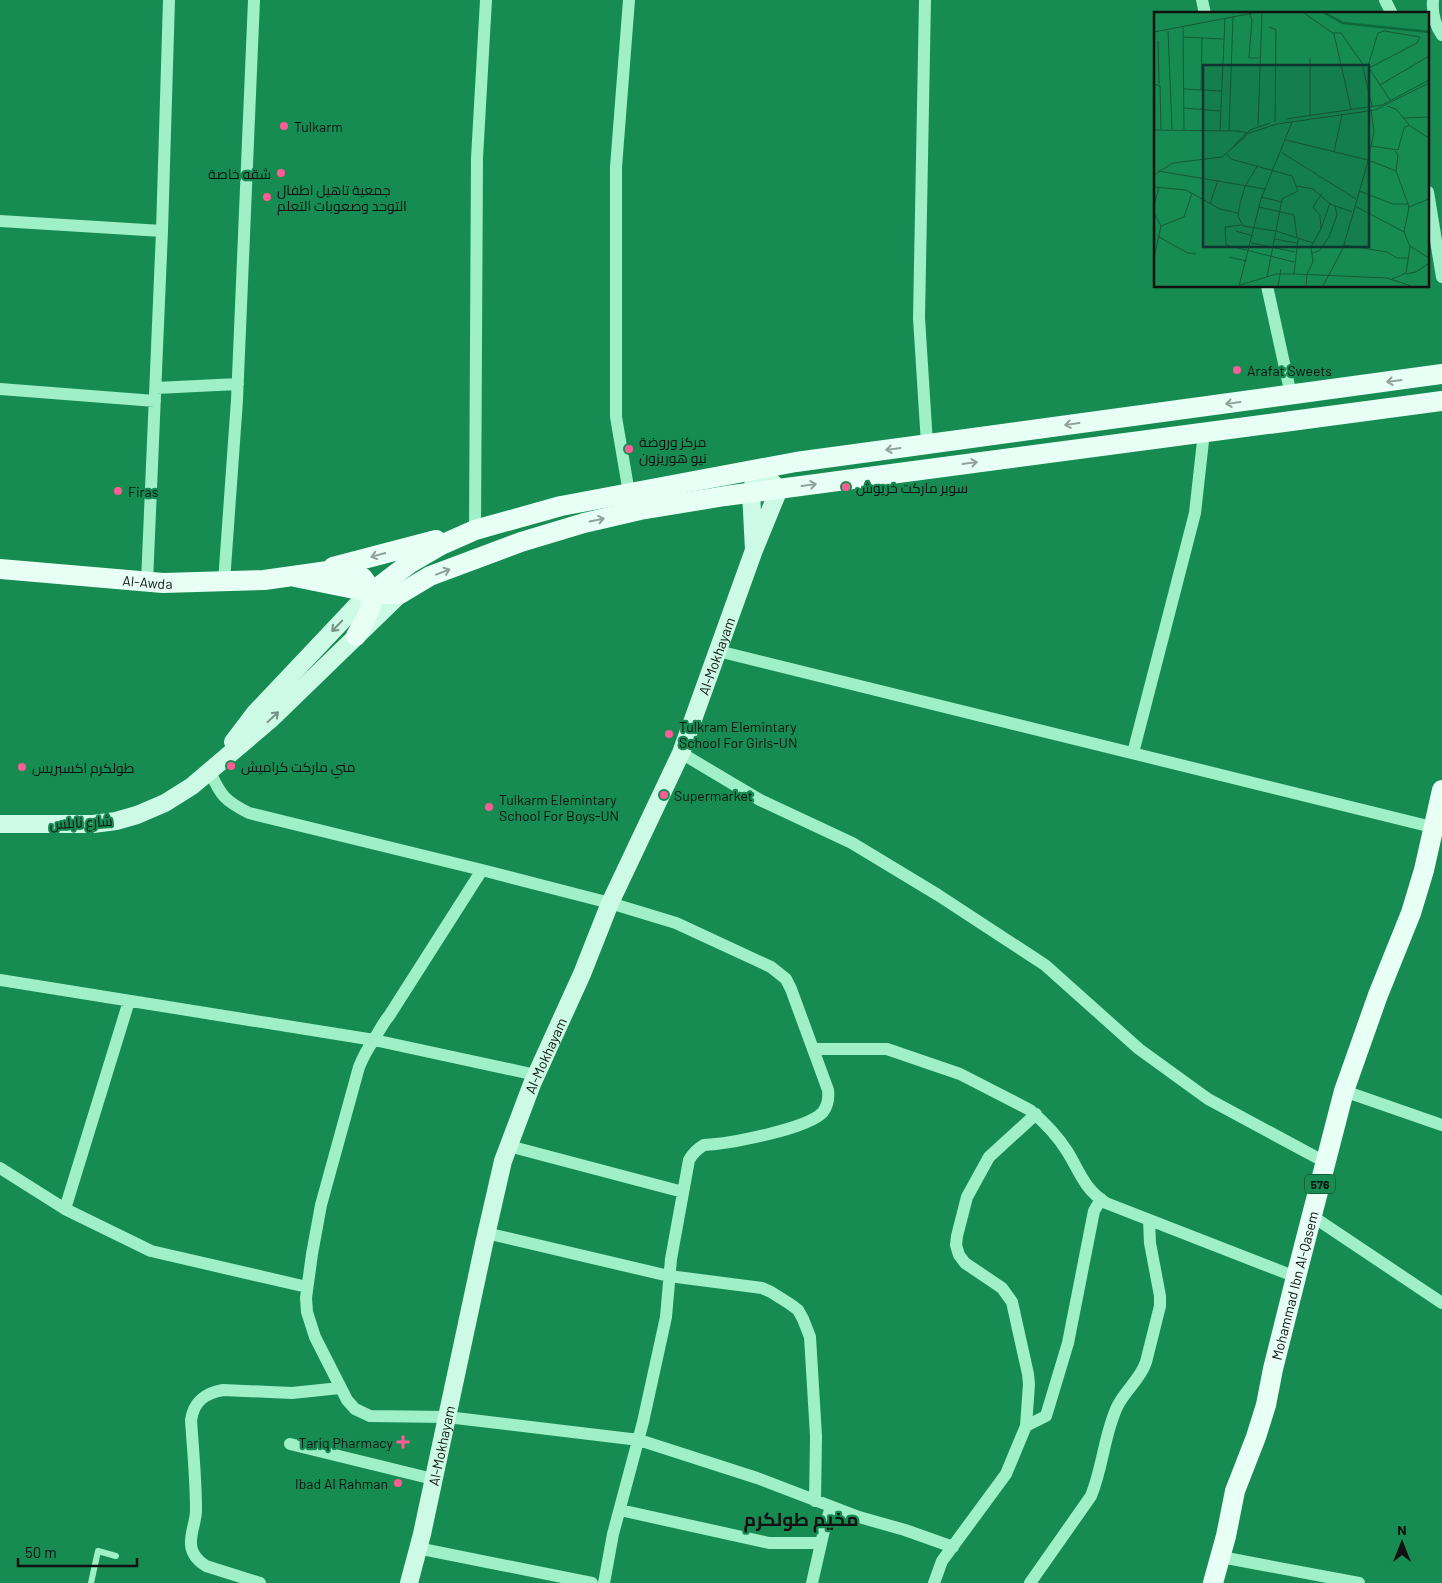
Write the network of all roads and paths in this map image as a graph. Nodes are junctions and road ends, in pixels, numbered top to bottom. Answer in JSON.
{"nodes":[{"id":1,"x":169,"y":0,"type":"edge"},
{"id":2,"x":254,"y":0,"type":"edge"},
{"id":3,"x":486,"y":0,"type":"edge"},
{"id":4,"x":629,"y":0,"type":"edge"},
{"id":5,"x":925,"y":0,"type":"edge"},
{"id":6,"x":1385,"y":0,"type":"edge"},
{"id":7,"x":1433,"y":0,"type":"edge"},
{"id":8,"x":1391,"y":12,"type":"edge"},
{"id":9,"x":1431,"y":16,"type":"edge"},
{"id":10,"x":1441,"y":33,"type":"edge"},
{"id":11,"x":1430,"y":204,"type":"edge"},
{"id":12,"x":0,"y":221,"type":"edge"},
{"id":13,"x":162,"y":231,"type":"junction"},
{"id":14,"x":1442,"y":277,"type":"edge"},
{"id":15,"x":1267,"y":288,"type":"edge"},
{"id":16,"x":1441,"y":375,"type":"edge"},
{"id":17,"x":238,"y":384,"type":"junction"},
{"id":18,"x":0,"y":389,"type":"edge"},
{"id":19,"x":155,"y":395,"type":"junction"},
{"id":20,"x":1291,"y":395,"type":"junction"},
{"id":21,"x":1442,"y":401,"type":"edge"},
{"id":22,"x":1402,"y":407,"type":"junction"},
{"id":23,"x":1442,"y":416,"type":"edge"},
{"id":24,"x":1204,"y":432,"type":"junction"},
{"id":25,"x":927,"y":444,"type":"junction"},
{"id":26,"x":758,"y":469,"type":"junction"},
{"id":27,"x":779,"y":489,"type":"junction"},
{"id":28,"x":751,"y":492,"type":"junction"},
{"id":29,"x":629,"y":493,"type":"junction"},
{"id":30,"x":476,"y":530,"type":"junction"},
{"id":31,"x":754,"y":550,"type":"junction"},
{"id":32,"x":0,"y":569,"type":"edge"},
{"id":33,"x":295,"y":577,"type":"junction"},
{"id":34,"x":147,"y":582,"type":"junction"},
{"id":35,"x":224,"y":582,"type":"junction"},
{"id":36,"x":372,"y":592,"type":"junction"},
{"id":37,"x":400,"y":594,"type":"junction"},
{"id":38,"x":356,"y":636,"type":"junction"},
{"id":39,"x":718,"y":651,"type":"junction"},
{"id":40,"x":681,"y":753,"type":"junction"},
{"id":41,"x":1133,"y":753,"type":"junction"},
{"id":42,"x":210,"y":772,"type":"junction"},
{"id":43,"x":1442,"y":790,"type":"edge"},
{"id":44,"x":0,"y":824,"type":"edge"},
{"id":45,"x":1438,"y":829,"type":"edge"},
{"id":46,"x":482,"y":870,"type":"junction"},
{"id":47,"x":610,"y":903,"type":"junction"},
{"id":48,"x":0,"y":980,"type":"edge"},
{"id":49,"x":129,"y":1001,"type":"junction"},
{"id":50,"x":357,"y":1037,"type":"junction"},
{"id":51,"x":374,"y":1040,"type":"junction"},
{"id":52,"x":813,"y":1048,"type":"junction"},
{"id":53,"x":365,"y":1050,"type":"junction"},
{"id":54,"x":536,"y":1075,"type":"junction"},
{"id":55,"x":1344,"y":1091,"type":"junction"},
{"id":56,"x":1036,"y":1114,"type":"junction"},
{"id":57,"x":1442,"y":1125,"type":"edge"},
{"id":58,"x":509,"y":1146,"type":"junction"},
{"id":59,"x":1325,"y":1162,"type":"junction"},
{"id":60,"x":0,"y":1168,"type":"edge"},
{"id":61,"x":683,"y":1192,"type":"junction"},
{"id":62,"x":1101,"y":1199,"type":"junction"},
{"id":63,"x":65,"y":1208,"type":"junction"},
{"id":64,"x":1312,"y":1216,"type":"junction"},
{"id":65,"x":1149,"y":1220,"type":"junction"},
{"id":66,"x":486,"y":1233,"type":"junction"},
{"id":67,"x":669,"y":1276,"type":"junction"},
{"id":68,"x":1296,"y":1277,"type":"junction"},
{"id":69,"x":307,"y":1287,"type":"junction"},
{"id":70,"x":1442,"y":1303,"type":"edge"},
{"id":71,"x":340,"y":1388,"type":"junction"},
{"id":72,"x":446,"y":1417,"type":"junction"},
{"id":73,"x":1026,"y":1426,"type":"junction"},
{"id":74,"x":639,"y":1440,"type":"junction"},
{"id":75,"x":290,"y":1444,"type":"dead end"},
{"id":76,"x":356,"y":1460,"type":"dead end"},
{"id":77,"x":369,"y":1464,"type":"junction"},
{"id":78,"x":433,"y":1480,"type":"junction"},
{"id":79,"x":815,"y":1501,"type":"junction"},
{"id":80,"x":831,"y":1507,"type":"junction"},
{"id":81,"x":620,"y":1510,"type":"junction"},
{"id":82,"x":821,"y":1543,"type":"junction"},
{"id":83,"x":953,"y":1546,"type":"junction"},
{"id":84,"x":417,"y":1548,"type":"junction"},
{"id":85,"x":116,"y":1556,"type":"dead end"},
{"id":86,"x":1221,"y":1557,"type":"junction"},
{"id":87,"x":91,"y":1583,"type":"edge"},
{"id":88,"x":260,"y":1583,"type":"edge"},
{"id":89,"x":409,"y":1583,"type":"edge"},
{"id":90,"x":592,"y":1583,"type":"edge"},
{"id":91,"x":604,"y":1583,"type":"edge"},
{"id":92,"x":812,"y":1583,"type":"edge"},
{"id":93,"x":934,"y":1583,"type":"edge"},
{"id":94,"x":1030,"y":1583,"type":"edge"},
{"id":95,"x":1213,"y":1583,"type":"edge"},
{"id":96,"x":1359,"y":1583,"type":"edge"}],
"edges":[{"from":1,"to":13,"type":"street"},
{"from":2,"to":17,"type":"street"},
{"from":3,"to":30,"type":"street"},
{"from":4,"to":29,"type":"street"},
{"from":5,"to":25,"type":"street"},
{"from":6,"to":8,"type":"street"},
{"from":7,"to":9,"type":"street"},
{"from":9,"to":10,"type":"street"},
{"from":11,"to":14,"type":"street"},
{"from":12,"to":13,"type":"street"},
{"from":13,"to":19,"type":"street"},
{"from":15,"to":20,"type":"street"},
{"from":16,"to":20,"type":"main road","one_way":true},
{"from":17,"to":19,"type":"street"},
{"from":17,"to":35,"type":"street"},
{"from":18,"to":19,"type":"street"},
{"from":19,"to":34,"type":"street"},
{"from":20,"to":25,"type":"main road","one_way":true},
{"from":21,"to":22,"type":"main road"},
{"from":22,"to":23,"type":"main road"},
{"from":22,"to":24,"type":"main road"},
{"from":27,"to":24,"type":"main road","one_way":true},
{"from":24,"to":41,"type":"street"},
{"from":25,"to":26,"type":"main road","one_way":true},
{"from":26,"to":27,"type":"street"},
{"from":26,"to":28,"type":"street"},
{"from":26,"to":29,"type":"main road"},
{"from":27,"to":28,"type":"main road"},
{"from":27,"to":31,"type":"street","name":"Al-Mokhayam"},
{"from":28,"to":31,"type":"street"},
{"from":37,"to":28,"type":"main road","one_way":true},
{"from":29,"to":30,"type":"main road"},
{"from":30,"to":33,"type":"main road","one_way":true},
{"from":30,"to":36,"type":"main road"},
{"from":31,"to":39,"type":"street","name":"Al-Mokhayam"},
{"from":32,"to":34,"type":"main road","name":"Al-Awda"},
{"from":33,"to":35,"type":"main road","name":"Al-Awda"},
{"from":33,"to":36,"type":"main road"},
{"from":34,"to":35,"type":"main road","name":"Al-Awda"},
{"from":36,"to":37,"type":"main road"},
{"from":36,"to":38,"type":"main road"},
{"from":36,"to":42,"type":"street","one_way":true},
{"from":37,"to":38,"type":"street"},
{"from":42,"to":38,"type":"street","one_way":true},
{"from":39,"to":40,"type":"street","name":"Al-Mokhayam"},
{"from":39,"to":41,"type":"street"},
{"from":40,"to":47,"type":"street","name":"Al-Mokhayam"},
{"from":40,"to":59,"type":"street"},
{"from":41,"to":45,"type":"street"},
{"from":42,"to":44,"type":"street","name":"شارع نابلس"},
{"from":42,"to":46,"type":"street"},
{"from":43,"to":45,"type":"main road","name":"Mohammad Ibn Al-Qasem","number":"576"},
{"from":45,"to":55,"type":"main road","name":"Mohammad Ibn Al-Qasem","number":"576"},
{"from":46,"to":47,"type":"street"},
{"from":46,"to":51,"type":"street"},
{"from":47,"to":52,"type":"street"},
{"from":47,"to":54,"type":"street","name":"Al-Mokhayam"},
{"from":48,"to":49,"type":"street"},
{"from":49,"to":50,"type":"street"},
{"from":49,"to":63,"type":"street"},
{"from":50,"to":51,"type":"street"},
{"from":50,"to":53,"type":"street"},
{"from":51,"to":53,"type":"street"},
{"from":51,"to":54,"type":"street"},
{"from":52,"to":56,"type":"street"},
{"from":52,"to":61,"type":"street"},
{"from":53,"to":69,"type":"street"},
{"from":54,"to":58,"type":"street","name":"Al-Mokhayam"},
{"from":55,"to":57,"type":"street"},
{"from":55,"to":59,"type":"main road","name":"Mohammad Ibn Al-Qasem","number":"576"},
{"from":56,"to":62,"type":"street"},
{"from":56,"to":73,"type":"street"},
{"from":58,"to":61,"type":"street"},
{"from":58,"to":66,"type":"street","name":"Al-Mokhayam"},
{"from":59,"to":64,"type":"main road","name":"Mohammad Ibn Al-Qasem","number":"576"},
{"from":60,"to":63,"type":"street"},
{"from":61,"to":67,"type":"street"},
{"from":62,"to":65,"type":"street"},
{"from":62,"to":73,"type":"street"},
{"from":63,"to":69,"type":"street"},
{"from":64,"to":68,"type":"main road","name":"Mohammad Ibn Al-Qasem","number":"576"},
{"from":64,"to":70,"type":"street"},
{"from":65,"to":68,"type":"street"},
{"from":65,"to":94,"type":"street"},
{"from":66,"to":67,"type":"street"},
{"from":66,"to":72,"type":"street","name":"Al-Mokhayam"},
{"from":67,"to":74,"type":"street"},
{"from":67,"to":79,"type":"street"},
{"from":68,"to":86,"type":"main road","name":"Mohammad Ibn Al-Qasem","number":"576"},
{"from":69,"to":71,"type":"street"},
{"from":71,"to":72,"type":"street"},
{"from":71,"to":88,"type":"street"},
{"from":72,"to":74,"type":"street"},
{"from":72,"to":78,"type":"street","name":"Al-Mokhayam"},
{"from":73,"to":83,"type":"street"},
{"from":74,"to":79,"type":"street"},
{"from":74,"to":81,"type":"street"},
{"from":75,"to":77,"type":"street"},
{"from":76,"to":77,"type":"street"},
{"from":77,"to":78,"type":"street"},
{"from":78,"to":84,"type":"street","name":"Al-Mokhayam"},
{"from":79,"to":80,"type":"street"},
{"from":80,"to":82,"type":"street"},
{"from":80,"to":83,"type":"street"},
{"from":81,"to":82,"type":"street"},
{"from":81,"to":91,"type":"street"},
{"from":82,"to":92,"type":"street"},
{"from":83,"to":93,"type":"street"},
{"from":84,"to":89,"type":"street","name":"Al-Mokhayam"},
{"from":84,"to":90,"type":"street"},
{"from":85,"to":87,"type":"lane"},
{"from":86,"to":95,"type":"main road","name":"Mohammad Ibn Al-Qasem","number":"576"},
{"from":86,"to":96,"type":"street"}]}
